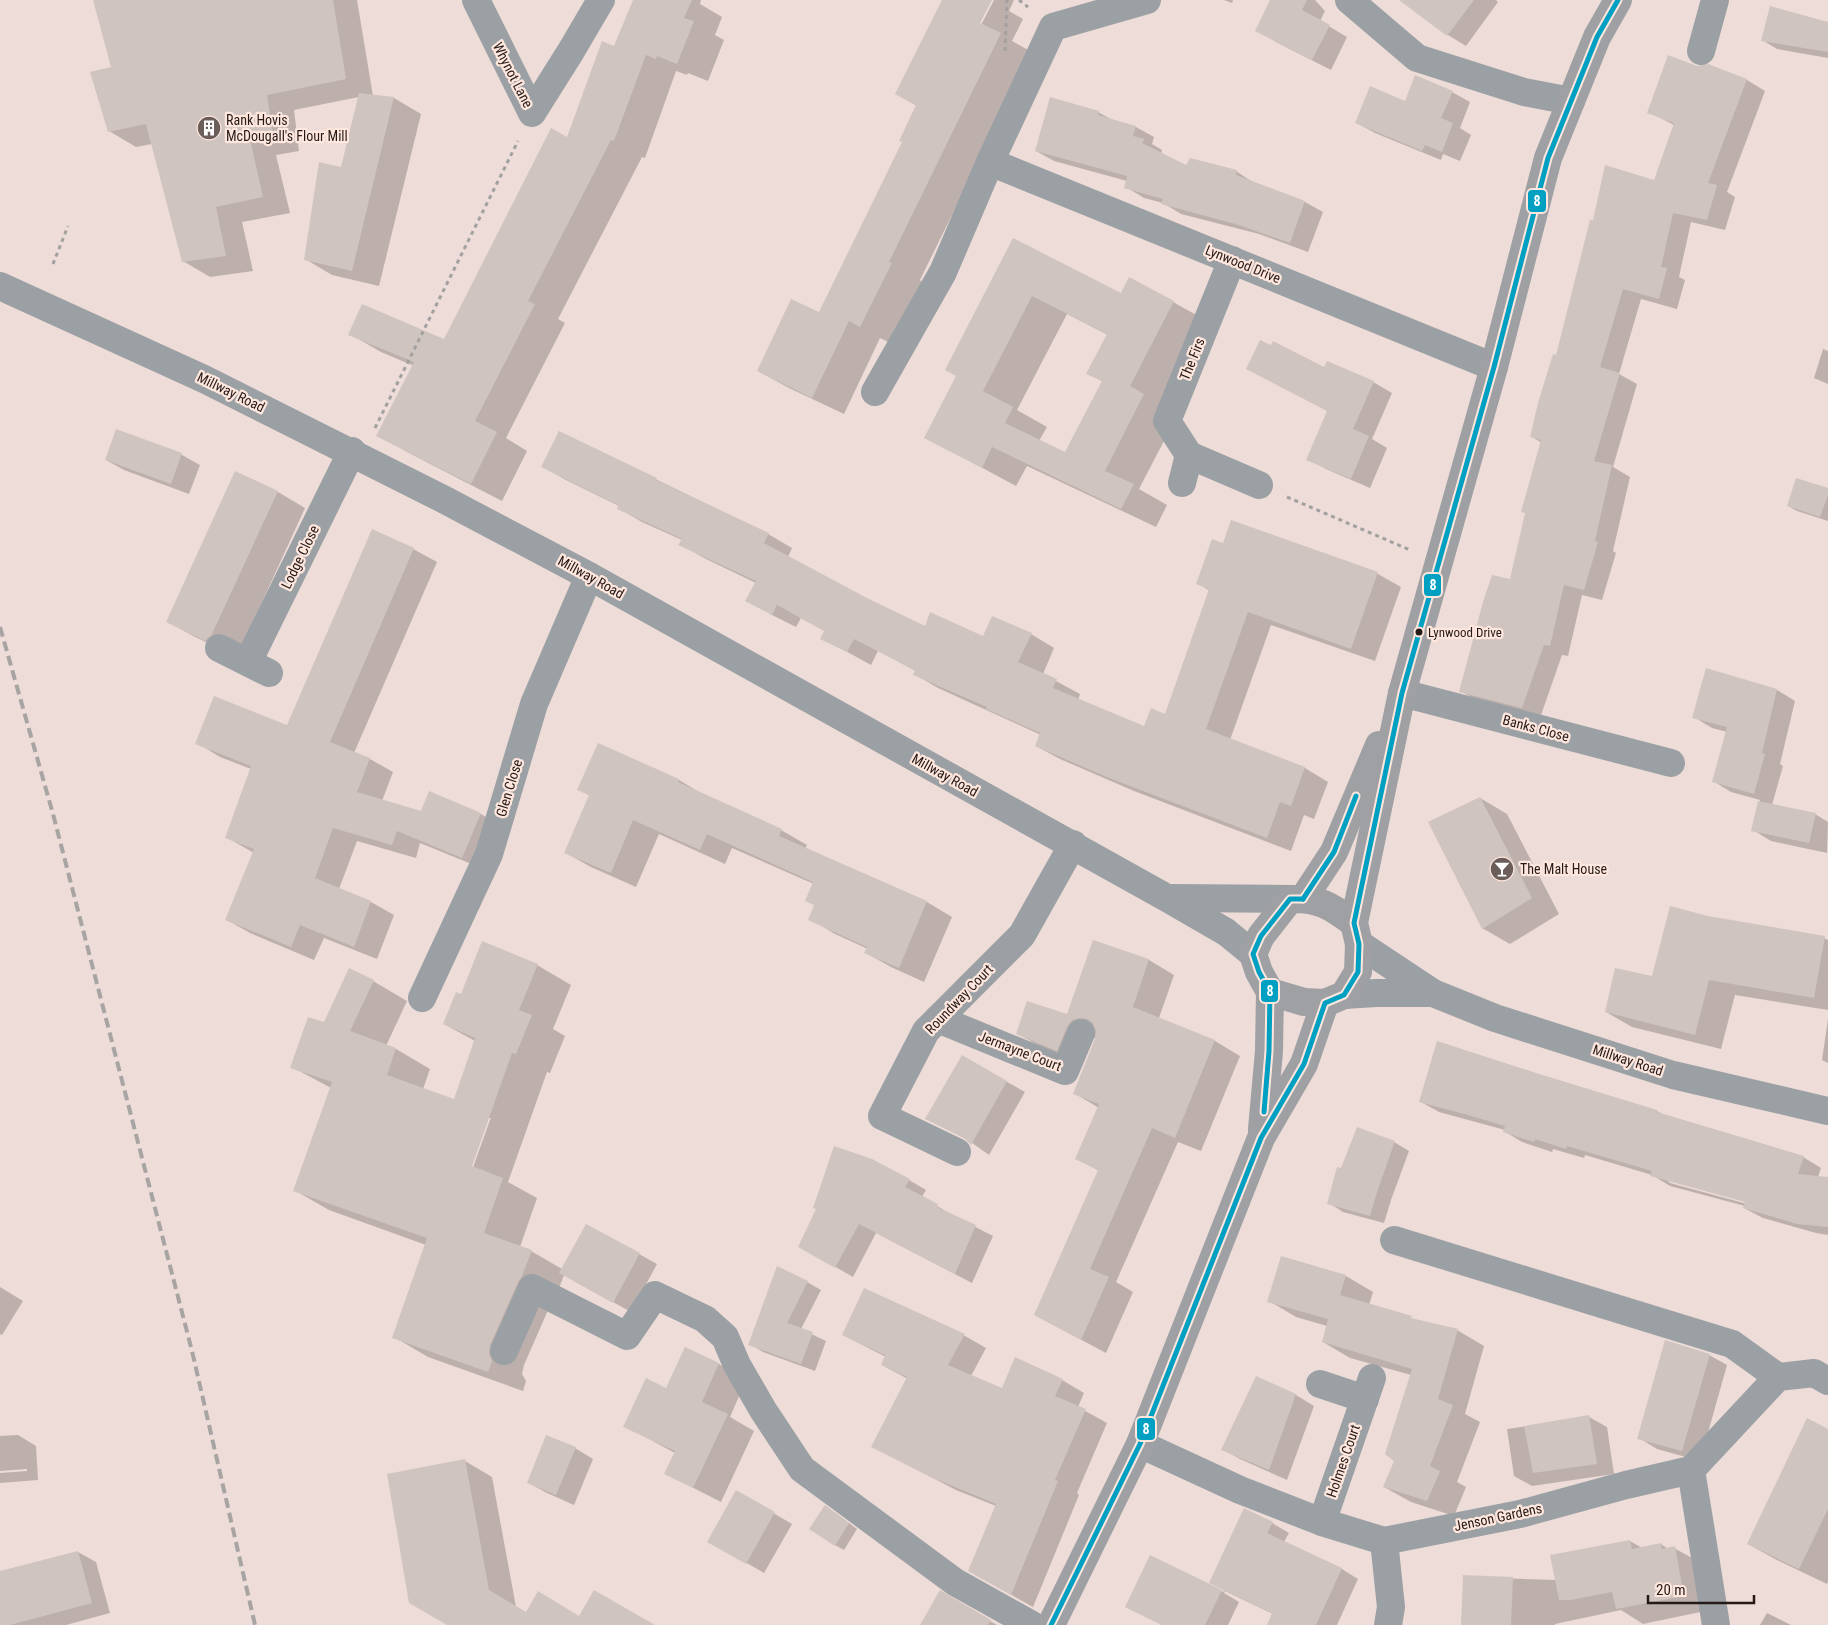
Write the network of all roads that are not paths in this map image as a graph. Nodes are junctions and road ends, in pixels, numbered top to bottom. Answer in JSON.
{"nodes":[{"id":1,"x":476,"y":0,"type":"edge"},
{"id":2,"x":601,"y":0,"type":"edge"},
{"id":3,"x":1147,"y":0,"type":"edge"},
{"id":4,"x":1348,"y":0,"type":"edge"},
{"id":5,"x":1618,"y":0,"type":"edge"},
{"id":6,"x":1715,"y":0,"type":"edge"},
{"id":7,"x":1701,"y":51,"type":"dead end"},
{"id":8,"x":1571,"y":100,"type":"junction"},
{"id":9,"x":990,"y":162,"type":"junction"},
{"id":10,"x":1232,"y":260,"type":"junction"},
{"id":11,"x":0,"y":286,"type":"edge"},
{"id":12,"x":1494,"y":367,"type":"junction"},
{"id":13,"x":875,"y":392,"type":"dead end"},
{"id":14,"x":352,"y":452,"type":"junction"},
{"id":15,"x":1189,"y":455,"type":"junction"},
{"id":16,"x":1182,"y":483,"type":"dead end"},
{"id":17,"x":1259,"y":485,"type":"road end"},
{"id":18,"x":589,"y":576,"type":"junction"},
{"id":19,"x":219,"y":648,"type":"dead end"},
{"id":20,"x":1402,"y":693,"type":"junction"},
{"id":21,"x":1670,"y":763,"type":"dead end"},
{"id":22,"x":1073,"y":844,"type":"junction"},
{"id":23,"x":1168,"y":898,"type":"junction"},
{"id":24,"x":1296,"y":899,"type":"junction"},
{"id":25,"x":1356,"y":934,"type":"junction"},
{"id":26,"x":1253,"y":954,"type":"junction"},
{"id":27,"x":1270,"y":992,"type":"junction"},
{"id":28,"x":1433,"y":993,"type":"junction"},
{"id":29,"x":422,"y":998,"type":"dead end"},
{"id":30,"x":1335,"y":999,"type":"junction"},
{"id":31,"x":938,"y":1019,"type":"junction"},
{"id":32,"x":1081,"y":1033,"type":"dead end"},
{"id":33,"x":1828,"y":1111,"type":"edge"},
{"id":34,"x":1261,"y":1138,"type":"junction"},
{"id":35,"x":957,"y":1152,"type":"dead end"},
{"id":36,"x":1394,"y":1240,"type":"dead end"},
{"id":37,"x":504,"y":1351,"type":"dead end"},
{"id":38,"x":1778,"y":1377,"type":"junction"},
{"id":39,"x":1828,"y":1381,"type":"edge"},
{"id":40,"x":1320,"y":1384,"type":"dead end"},
{"id":41,"x":1140,"y":1444,"type":"junction"},
{"id":42,"x":1691,"y":1470,"type":"junction"},
{"id":43,"x":1322,"y":1522,"type":"junction"},
{"id":44,"x":1384,"y":1541,"type":"junction"},
{"id":45,"x":1032,"y":1625,"type":"edge"},
{"id":46,"x":1051,"y":1625,"type":"edge"},
{"id":47,"x":1388,"y":1625,"type":"edge"},
{"id":48,"x":1716,"y":1625,"type":"edge"}],
"edges":[{"from":1,"to":2,"type":"street","name":"Whynot Lane"},
{"from":3,"to":9,"type":"street"},
{"from":4,"to":8,"type":"street"},
{"from":5,"to":8,"type":"main road"},
{"from":6,"to":7,"type":"street"},
{"from":8,"to":12,"type":"main road"},
{"from":9,"to":10,"type":"street","name":"Lynwood Drive"},
{"from":9,"to":13,"type":"street"},
{"from":10,"to":12,"type":"street","name":"Lynwood Drive"},
{"from":10,"to":15,"type":"street","name":"The Firs"},
{"from":11,"to":14,"type":"street","name":"Millway Road"},
{"from":12,"to":20,"type":"main road"},
{"from":14,"to":18,"type":"street","name":"Millway Road"},
{"from":14,"to":19,"type":"street","name":"Lodge Close"},
{"from":15,"to":16,"type":"street"},
{"from":15,"to":17,"type":"street"},
{"from":18,"to":22,"type":"street","name":"Millway Road"},
{"from":18,"to":29,"type":"street","name":"Glen Close"},
{"from":20,"to":21,"type":"street","name":"Banks Close"},
{"from":20,"to":24,"type":"main road"},
{"from":20,"to":25,"type":"main road"},
{"from":22,"to":23,"type":"street","name":"Millway Road"},
{"from":22,"to":31,"type":"street","name":"Roundway Court"},
{"from":23,"to":24,"type":"street","name":"Millway Road"},
{"from":23,"to":26,"type":"street","name":"Millway Road"},
{"from":24,"to":25,"type":"main road"},
{"from":24,"to":26,"type":"main road"},
{"from":25,"to":28,"type":"street","name":"Millway Road"},
{"from":25,"to":30,"type":"main road"},
{"from":26,"to":27,"type":"main road"},
{"from":27,"to":30,"type":"main road"},
{"from":27,"to":34,"type":"main road"},
{"from":28,"to":30,"type":"street","name":"Millway Road"},
{"from":28,"to":33,"type":"street","name":"Millway Road"},
{"from":30,"to":34,"type":"main road"},
{"from":31,"to":32,"type":"street","name":"Jermayne Court"},
{"from":31,"to":35,"type":"street","name":"Roundway Court"},
{"from":34,"to":41,"type":"main road"},
{"from":36,"to":38,"type":"street"},
{"from":37,"to":45,"type":"street"},
{"from":38,"to":39,"type":"street"},
{"from":38,"to":42,"type":"street"},
{"from":40,"to":43,"type":"street","name":"Holmes Court"},
{"from":41,"to":43,"type":"street","name":"Jenson Gardens"},
{"from":41,"to":46,"type":"main road"},
{"from":42,"to":44,"type":"street","name":"Jenson Gardens"},
{"from":42,"to":48,"type":"street"},
{"from":43,"to":44,"type":"street","name":"Jenson Gardens"},
{"from":44,"to":47,"type":"street"}]}
